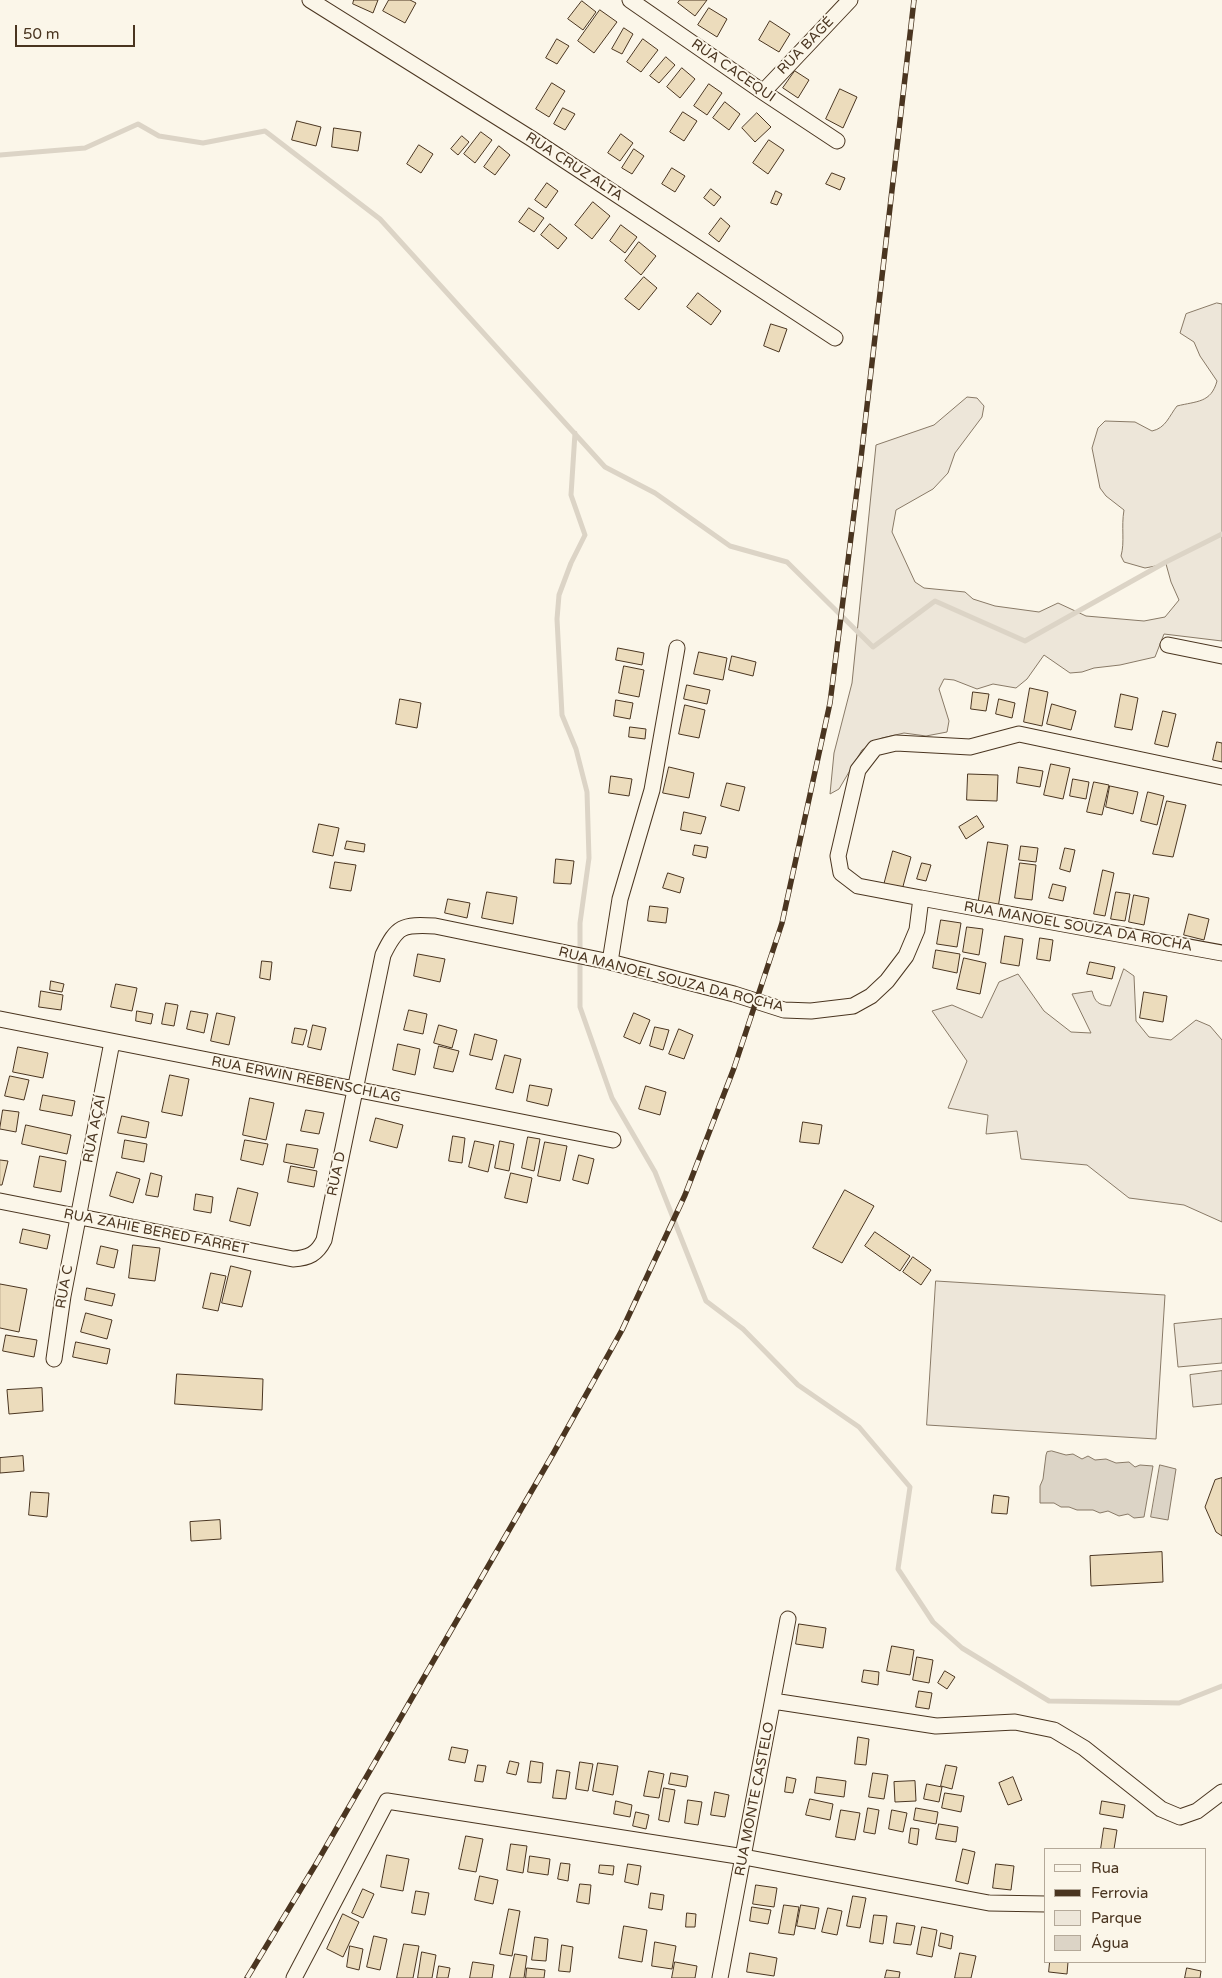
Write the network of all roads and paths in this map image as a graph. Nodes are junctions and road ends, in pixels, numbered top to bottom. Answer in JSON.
{"nodes":[{"id":1,"x":310,"y":0,"type":"edge"},
{"id":2,"x":630,"y":0,"type":"edge"},
{"id":3,"x":850,"y":0,"type":"edge"},
{"id":4,"x":762,"y":92,"type":"junction"},
{"id":5,"x":837,"y":141,"type":"dead end"},
{"id":6,"x":835,"y":338,"type":"dead end"},
{"id":7,"x":1168,"y":645,"type":"dead end"},
{"id":8,"x":677,"y":648,"type":"dead end"},
{"id":9,"x":1222,"y":656,"type":"edge"},
{"id":10,"x":1222,"y":777,"type":"edge"},
{"id":11,"x":921,"y":898,"type":"junction"},
{"id":12,"x":1222,"y":953,"type":"edge"},
{"id":13,"x":610,"y":962,"type":"junction"},
{"id":14,"x":0,"y":1019,"type":"edge"},
{"id":15,"x":112,"y":1042,"type":"junction"},
{"id":16,"x":355,"y":1090,"type":"junction"},
{"id":17,"x":612,"y":1140,"type":"dead end"},
{"id":18,"x":0,"y":1201,"type":"edge"},
{"id":19,"x":78,"y":1216,"type":"junction"},
{"id":20,"x":312,"y":1255,"type":"joint"},
{"id":21,"x":54,"y":1359,"type":"dead end"},
{"id":22,"x":788,"y":1619,"type":"dead end"},
{"id":23,"x":773,"y":1702,"type":"junction"},
{"id":24,"x":1222,"y":1792,"type":"edge"},
{"id":25,"x":744,"y":1857,"type":"junction"},
{"id":26,"x":1044,"y":1904,"type":"edge"},
{"id":27,"x":294,"y":1978,"type":"edge"},
{"id":28,"x":720,"y":1978,"type":"edge"}],
"edges":[{"from":1,"to":6,"type":"street","name":"RUA CRUZ ALTA"},
{"from":2,"to":4,"type":"street","name":"RUA CACEQUI"},
{"from":3,"to":4,"type":"street","name":"RUA BAGÉ"},
{"from":4,"to":5,"type":"street","name":"RUA CACEQUI"},
{"from":7,"to":9,"type":"street"},
{"from":8,"to":13,"type":"street"},
{"from":10,"to":11,"type":"street"},
{"from":11,"to":12,"type":"street","name":"RUA MANOEL SOUZA DA ROCHA"},
{"from":11,"to":13,"type":"street","name":"RUA MANOEL SOUZA DA ROCHA"},
{"from":13,"to":16,"type":"street","name":"RUA MANOEL SOUZA DA ROCHA"},
{"from":14,"to":15,"type":"street","name":"RUA ERWIN REBENSCHLAG"},
{"from":15,"to":16,"type":"street","name":"RUA ERWIN REBENSCHLAG"},
{"from":15,"to":19,"type":"street","name":"RUA AÇAÍ"},
{"from":16,"to":17,"type":"street","name":"RUA ERWIN REBENSCHLAG"},
{"from":16,"to":20,"type":"street","name":"RUA D"},
{"from":18,"to":19,"type":"street","name":"RUA ZAHIE BERED FARRET"},
{"from":19,"to":20,"type":"street","name":"RUA ZAHIE BERED FARRET"},
{"from":19,"to":21,"type":"street","name":"RUA C"},
{"from":22,"to":23,"type":"street","name":"RUA MONTE CASTELO"},
{"from":23,"to":24,"type":"street"},
{"from":23,"to":25,"type":"street","name":"RUA MONTE CASTELO"},
{"from":25,"to":26,"type":"street"},
{"from":25,"to":27,"type":"street"},
{"from":25,"to":28,"type":"street","name":"RUA MONTE CASTELO"}]}
